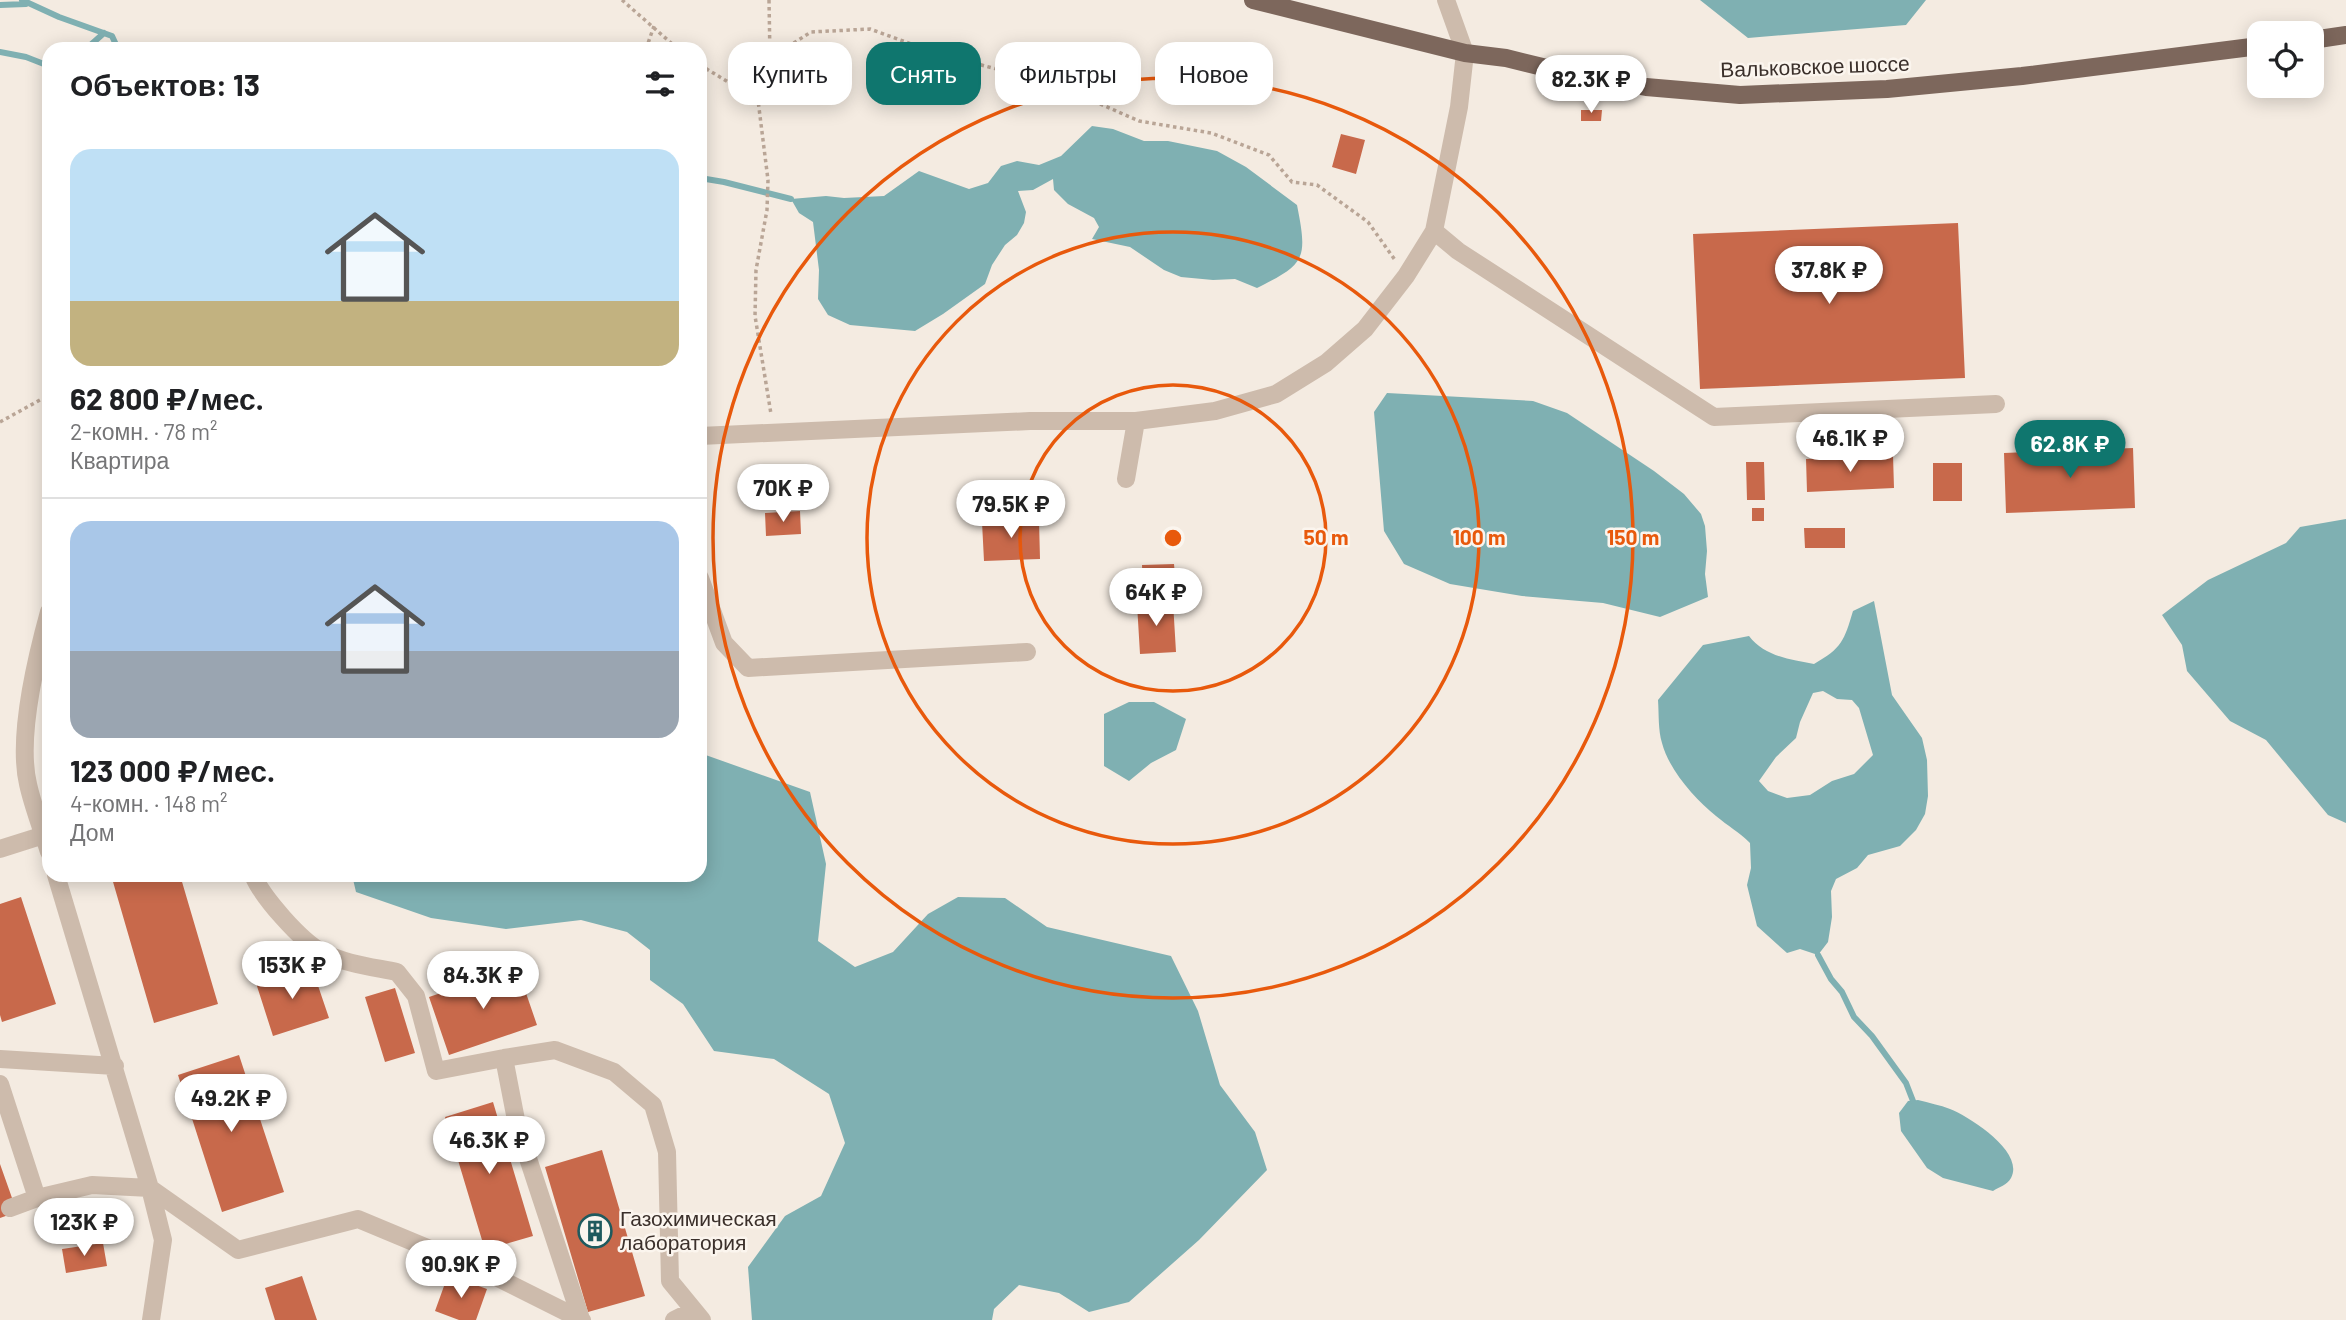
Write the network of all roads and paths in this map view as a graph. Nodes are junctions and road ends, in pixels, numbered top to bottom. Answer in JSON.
{"nodes":[{"id":1,"x":622,"y":0,"type":"edge"},
{"id":2,"x":769,"y":0,"type":"edge"},
{"id":3,"x":1253,"y":0,"type":"edge"},
{"id":4,"x":1446,"y":0,"type":"edge"},
{"id":5,"x":654,"y":26,"type":"junction"},
{"id":6,"x":2346,"y":35,"type":"edge"},
{"id":7,"x":2324,"y":38,"type":"edge"},
{"id":8,"x":648,"y":42,"type":"edge"},
{"id":9,"x":671,"y":42,"type":"edge"},
{"id":10,"x":770,"y":42,"type":"edge"},
{"id":11,"x":795,"y":42,"type":"edge"},
{"id":12,"x":2247,"y":48,"type":"edge"},
{"id":13,"x":1465,"y":53,"type":"junction"},
{"id":14,"x":707,"y":69,"type":"edge"},
{"id":15,"x":728,"y":82,"type":"edge"},
{"id":16,"x":759,"y":105,"type":"edge"},
{"id":17,"x":1434,"y":231,"type":"junction"},
{"id":18,"x":1406,"y":276,"type":"junction"},
{"id":19,"x":42,"y":399,"type":"edge"},
{"id":20,"x":1996,"y":404,"type":"dead end"},
{"id":21,"x":1136,"y":421,"type":"junction"},
{"id":22,"x":0,"y":422,"type":"edge"},
{"id":23,"x":774,"y":433,"type":"junction"},
{"id":24,"x":707,"y":436,"type":"edge"},
{"id":25,"x":1126,"y":479,"type":"dead end"},
{"id":26,"x":707,"y":597,"type":"edge"},
{"id":27,"x":42,"y":638,"type":"edge"},
{"id":28,"x":1027,"y":652,"type":"dead end"},
{"id":29,"x":42,"y":830,"type":"edge"},
{"id":30,"x":42,"y":844,"type":"edge"},
{"id":31,"x":0,"y":849,"type":"edge"},
{"id":32,"x":58,"y":882,"type":"edge"},
{"id":33,"x":256,"y":882,"type":"edge"},
{"id":34,"x":504,"y":1058,"type":"junction"},
{"id":35,"x":0,"y":1059,"type":"edge"},
{"id":36,"x":115,"y":1066,"type":"junction"},
{"id":37,"x":0,"y":1084,"type":"edge"},
{"id":38,"x":150,"y":1188,"type":"junction"},
{"id":39,"x":37,"y":1198,"type":"junction"},
{"id":40,"x":10,"y":1208,"type":"dead end"},
{"id":41,"x":698,"y":1315,"type":"edge"},
{"id":42,"x":152,"y":1320,"type":"edge"},
{"id":43,"x":581,"y":1320,"type":"edge"},
{"id":44,"x":674,"y":1320,"type":"edge"}],
"edges":[{"from":1,"to":5,"type":"path"},
{"from":2,"to":10,"type":"path"},
{"from":3,"to":13,"type":"main road","name":"Вальковское шоссе"},
{"from":4,"to":13,"type":"lane"},
{"from":5,"to":8,"type":"path"},
{"from":5,"to":9,"type":"path"},
{"from":6,"to":7,"type":"main road"},
{"from":11,"to":18,"type":"path"},
{"from":12,"to":13,"type":"main road","name":"Вальковское шоссе"},
{"from":13,"to":17,"type":"lane"},
{"from":14,"to":15,"type":"path"},
{"from":16,"to":23,"type":"path"},
{"from":17,"to":18,"type":"lane"},
{"from":17,"to":20,"type":"lane"},
{"from":18,"to":21,"type":"lane"},
{"from":19,"to":22,"type":"path"},
{"from":21,"to":23,"type":"lane"},
{"from":21,"to":25,"type":"lane"},
{"from":23,"to":24,"type":"lane"},
{"from":26,"to":28,"type":"lane"},
{"from":27,"to":29,"type":"lane"},
{"from":30,"to":31,"type":"lane"},
{"from":32,"to":36,"type":"lane"},
{"from":33,"to":34,"type":"lane"},
{"from":34,"to":41,"type":"lane"},
{"from":34,"to":43,"type":"lane"},
{"from":35,"to":36,"type":"lane"},
{"from":36,"to":38,"type":"lane"},
{"from":37,"to":39,"type":"lane"},
{"from":38,"to":39,"type":"lane"},
{"from":38,"to":42,"type":"lane"},
{"from":38,"to":43,"type":"lane"},
{"from":39,"to":40,"type":"lane"},
{"from":41,"to":44,"type":"lane"}]}
